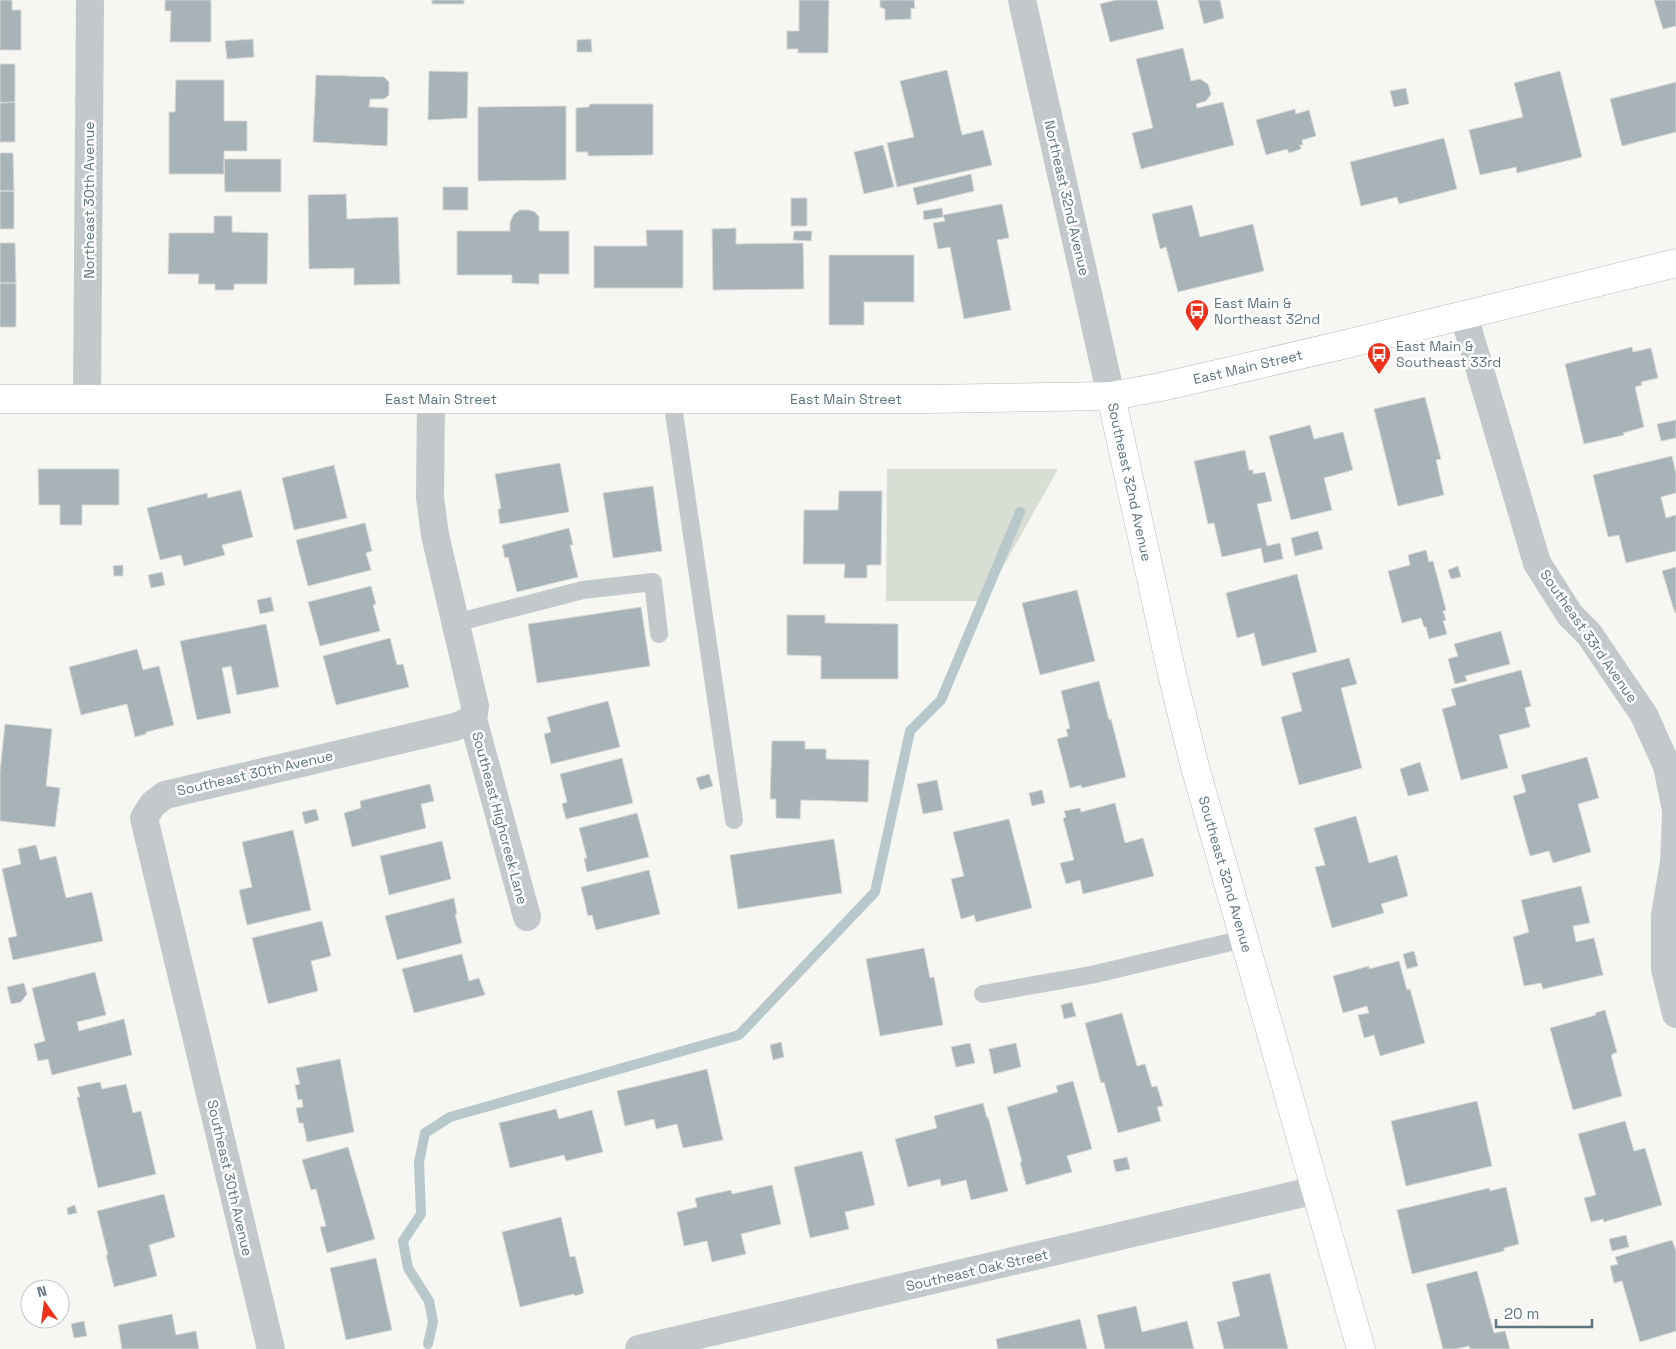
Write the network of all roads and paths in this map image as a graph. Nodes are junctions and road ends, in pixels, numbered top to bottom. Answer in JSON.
{"nodes":[{"id":1,"x":90,"y":0,"type":"edge"},
{"id":2,"x":1022,"y":0,"type":"edge"},
{"id":3,"x":1676,"y":264,"type":"edge"},
{"id":4,"x":1464,"y":316,"type":"junction"},
{"id":5,"x":1111,"y":396,"type":"junction"},
{"id":6,"x":431,"y":398,"type":"junction"},
{"id":7,"x":0,"y":399,"type":"edge"},
{"id":8,"x":87,"y":399,"type":"junction"},
{"id":9,"x":672,"y":399,"type":"junction"},
{"id":10,"x":455,"y":623,"type":"junction"},
{"id":11,"x":660,"y":634,"type":"dead end"},
{"id":12,"x":473,"y":719,"type":"junction"},
{"id":13,"x":1676,"y":810,"type":"edge"},
{"id":14,"x":1676,"y":815,"type":"edge"},
{"id":15,"x":734,"y":820,"type":"dead end"},
{"id":16,"x":527,"y":917,"type":"dead end"},
{"id":17,"x":1244,"y":940,"type":"junction"},
{"id":18,"x":983,"y":994,"type":"dead end"},
{"id":19,"x":1676,"y":1014,"type":"edge"},
{"id":20,"x":1316,"y":1190,"type":"junction"},
{"id":21,"x":270,"y":1349,"type":"edge"},
{"id":22,"x":639,"y":1349,"type":"edge"},
{"id":23,"x":1361,"y":1349,"type":"edge"}],
"edges":[{"from":1,"to":8,"type":"street","name":"Northeast 30th Avenue"},
{"from":2,"to":5,"type":"street","name":"Northeast 32nd Avenue"},
{"from":3,"to":4,"type":"main road","name":"East Main Street"},
{"from":4,"to":5,"type":"main road","name":"East Main Street"},
{"from":4,"to":13,"type":"street","name":"Southeast 33rd Avenue"},
{"from":5,"to":9,"type":"main road","name":"East Main Street"},
{"from":5,"to":17,"type":"main road","name":"Southeast 32nd Avenue"},
{"from":6,"to":8,"type":"main road","name":"East Main Street"},
{"from":6,"to":9,"type":"main road","name":"East Main Street"},
{"from":6,"to":10,"type":"street"},
{"from":7,"to":8,"type":"main road","name":"East Main Street"},
{"from":9,"to":15,"type":"lane"},
{"from":10,"to":11,"type":"lane"},
{"from":10,"to":12,"type":"street"},
{"from":12,"to":16,"type":"street","name":"Southeast Highcreek Lane"},
{"from":12,"to":21,"type":"street","name":"Southeast 30th Avenue"},
{"from":14,"to":19,"type":"street"},
{"from":17,"to":18,"type":"lane"},
{"from":17,"to":20,"type":"main road","name":"Southeast 32nd Avenue"},
{"from":20,"to":22,"type":"street","name":"Southeast Oak Street"},
{"from":20,"to":23,"type":"main road","name":"Southeast 32nd Avenue"}]}
